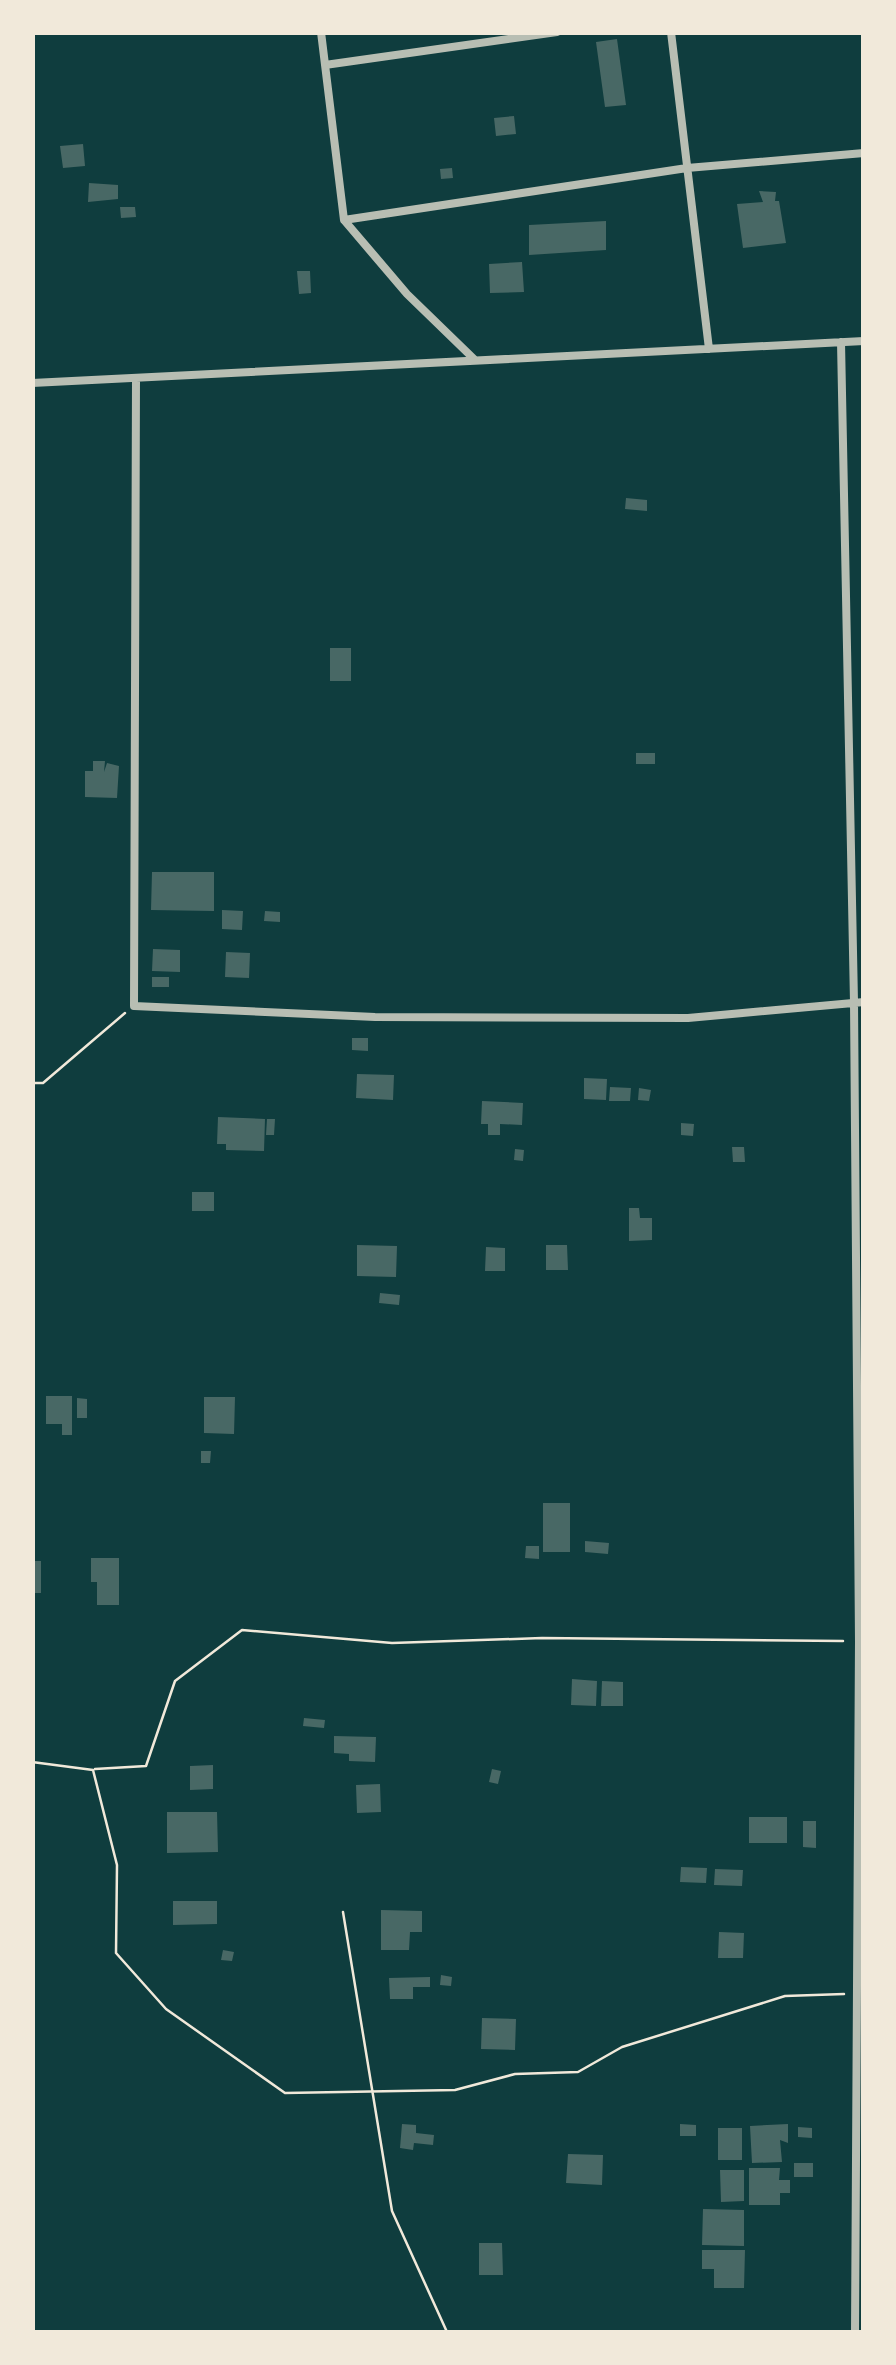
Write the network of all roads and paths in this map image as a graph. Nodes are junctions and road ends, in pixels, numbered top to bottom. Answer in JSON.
{"nodes":[{"id":1,"x":321,"y":32,"type":"edge"},
{"id":2,"x":557,"y":32,"type":"edge"},
{"id":3,"x":671,"y":32,"type":"edge"},
{"id":4,"x":325,"y":64,"type":"junction"},
{"id":5,"x":864,"y":153,"type":"edge"},
{"id":6,"x":687,"y":168,"type":"junction"},
{"id":7,"x":344,"y":220,"type":"junction"},
{"id":8,"x":864,"y":341,"type":"edge"},
{"id":9,"x":840,"y":342,"type":"junction"},
{"id":10,"x":709,"y":348,"type":"junction"},
{"id":11,"x":476,"y":360,"type":"junction"},
{"id":12,"x":136,"y":378,"type":"junction"},
{"id":13,"x":32,"y":383,"type":"edge"},
{"id":14,"x":859,"y":1002,"type":"edge"},
{"id":15,"x":134,"y":1006,"type":"junction"},
{"id":16,"x":32,"y":1083,"type":"edge"},
{"id":17,"x":861,"y":1641,"type":"edge"},
{"id":18,"x":32,"y":1762,"type":"edge"},
{"id":19,"x":93,"y":1770,"type":"junction"},
{"id":20,"x":343,"y":1912,"type":"dead end"},
{"id":21,"x":856,"y":1994,"type":"junction"},
{"id":22,"x":372,"y":2092,"type":"junction"},
{"id":23,"x":448,"y":2332,"type":"edge"},
{"id":24,"x":855,"y":2332,"type":"edge"}],
"edges":[{"from":1,"to":4,"type":"street"},
{"from":2,"to":4,"type":"street"},
{"from":3,"to":6,"type":"street"},
{"from":4,"to":7,"type":"street"},
{"from":5,"to":6,"type":"street"},
{"from":6,"to":7,"type":"street"},
{"from":6,"to":10,"type":"street"},
{"from":7,"to":11,"type":"street"},
{"from":8,"to":9,"type":"street"},
{"from":9,"to":10,"type":"street"},
{"from":9,"to":14,"type":"street"},
{"from":10,"to":11,"type":"street"},
{"from":11,"to":12,"type":"street"},
{"from":12,"to":13,"type":"street"},
{"from":12,"to":15,"type":"street"},
{"from":14,"to":15,"type":"street"},
{"from":14,"to":17,"type":"street"},
{"from":15,"to":16,"type":"path"},
{"from":17,"to":19,"type":"path"},
{"from":17,"to":21,"type":"street"},
{"from":18,"to":19,"type":"path"},
{"from":19,"to":22,"type":"path"},
{"from":20,"to":22,"type":"path"},
{"from":21,"to":22,"type":"path"},
{"from":21,"to":24,"type":"street"},
{"from":22,"to":23,"type":"path"}]}
